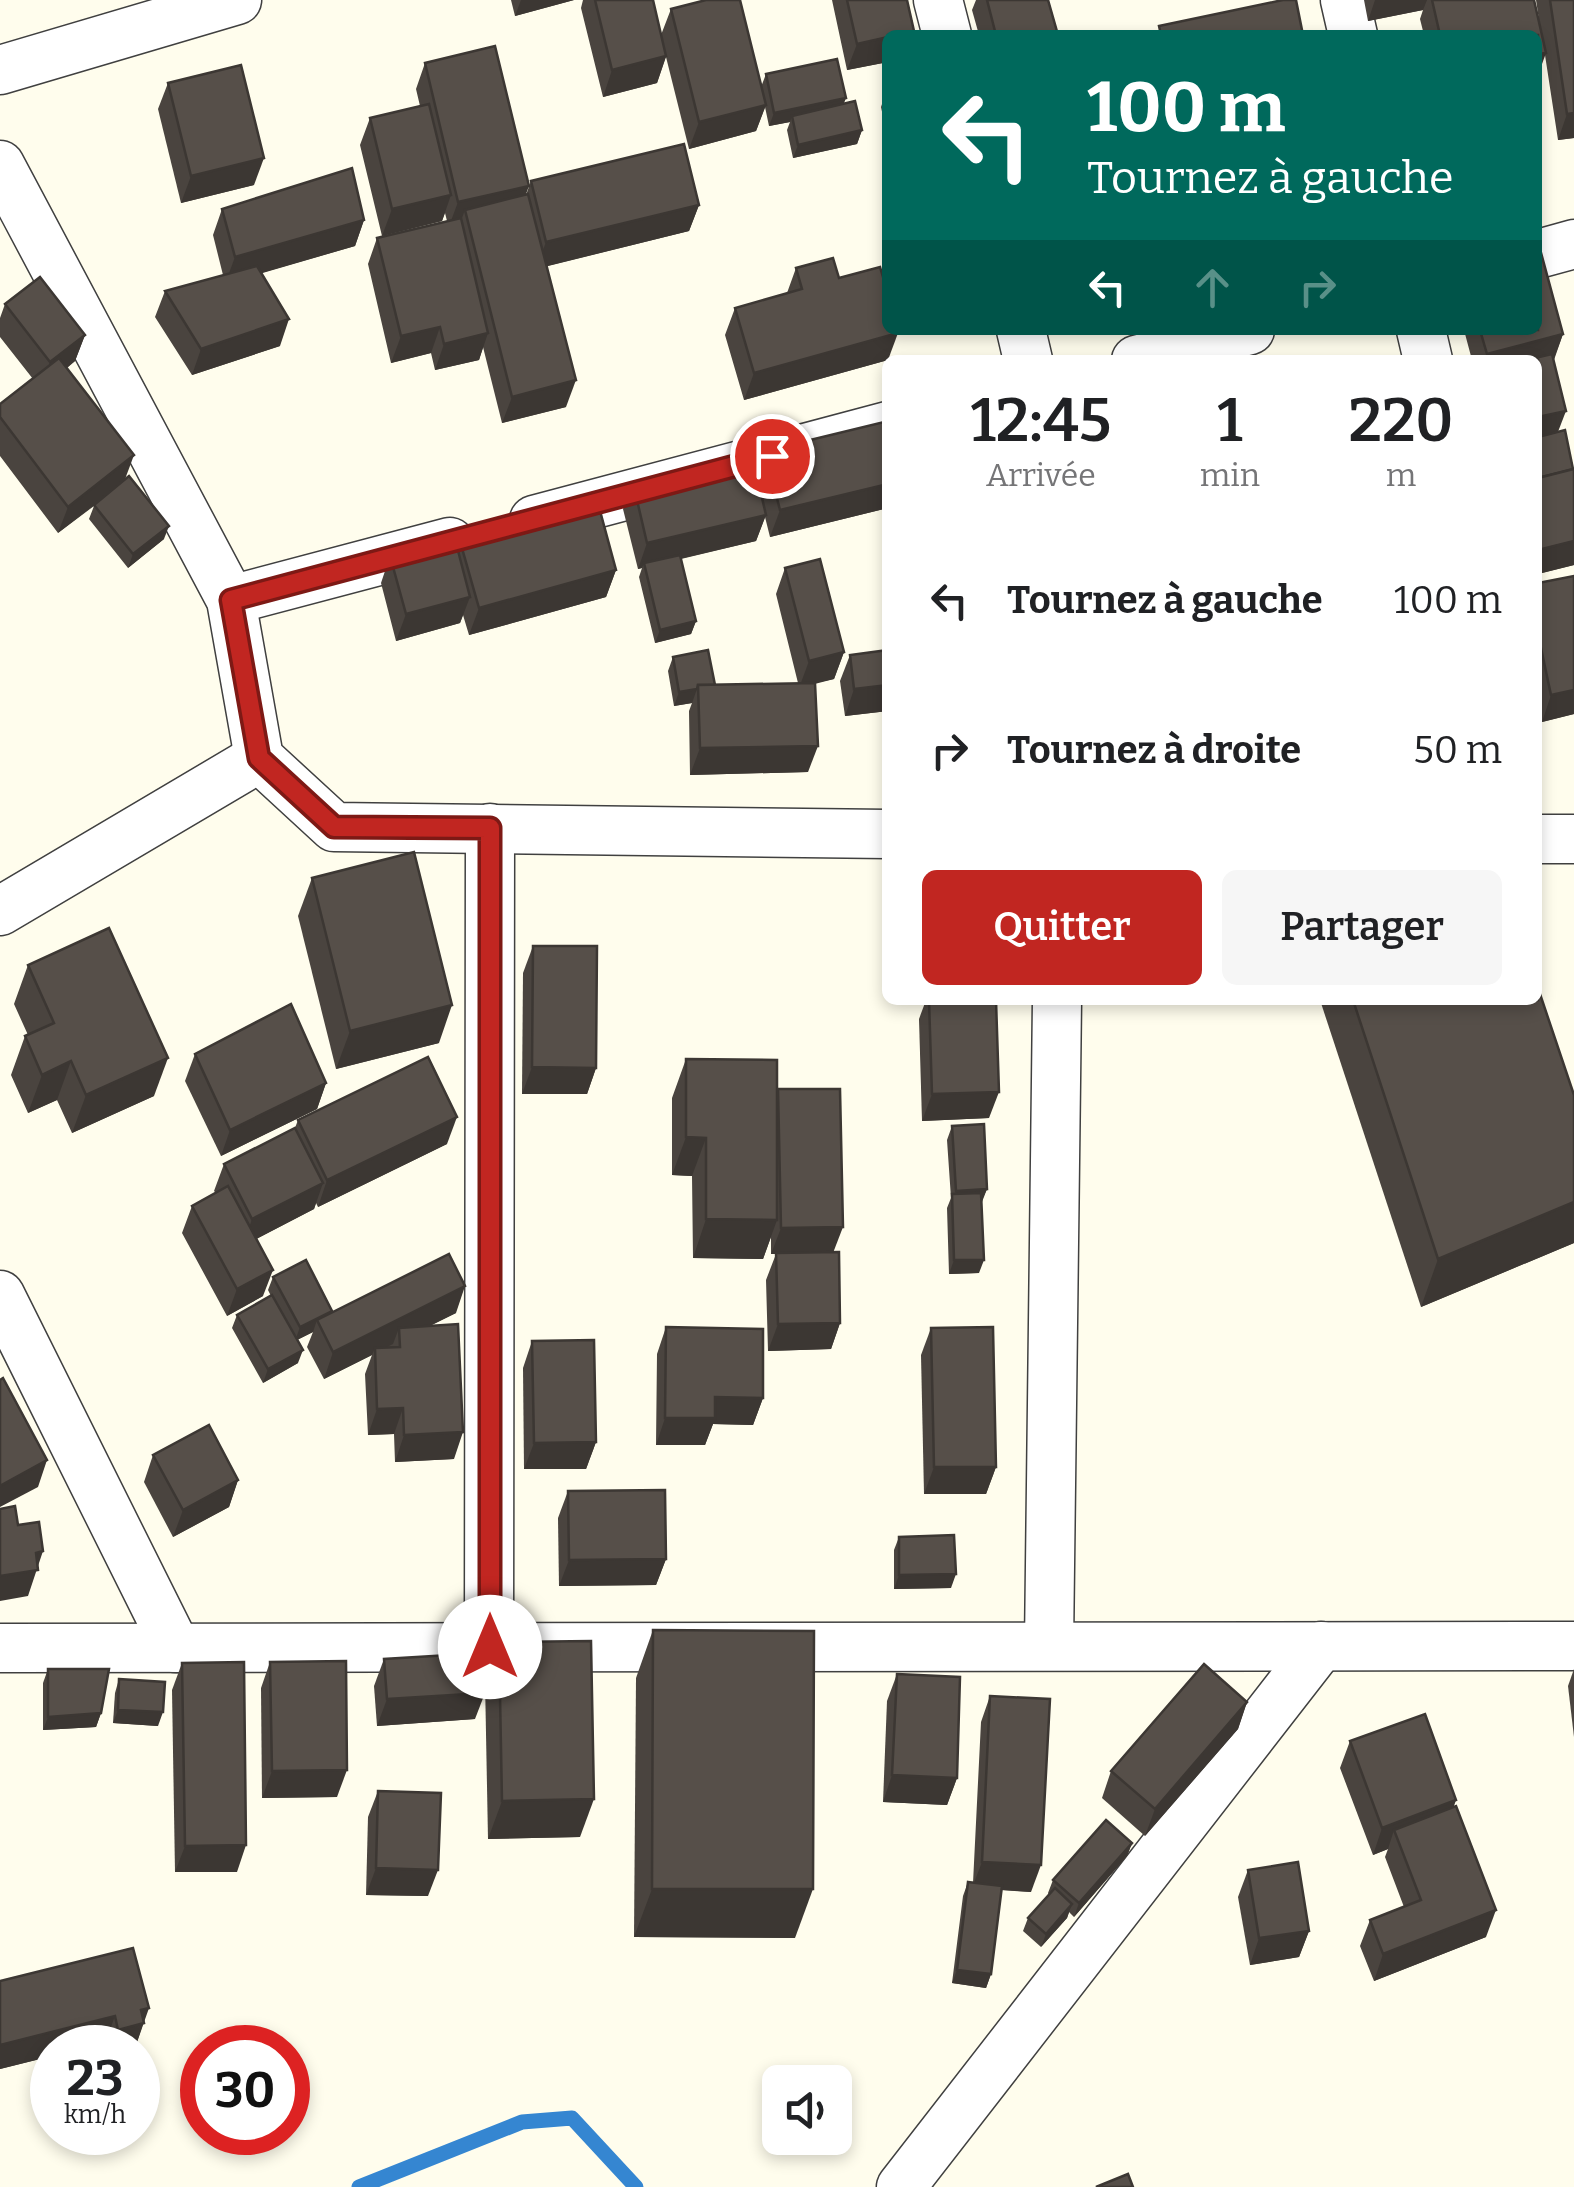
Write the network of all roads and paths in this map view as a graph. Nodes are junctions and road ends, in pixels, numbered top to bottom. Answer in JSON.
{"nodes":[{"id":1,"x":237,"y":0,"type":"edge"},
{"id":2,"x":938,"y":0,"type":"edge"},
{"id":3,"x":1345,"y":0,"type":"edge"},
{"id":4,"x":946,"y":30,"type":"edge"},
{"id":5,"x":1352,"y":30,"type":"edge"},
{"id":6,"x":0,"y":70,"type":"edge"},
{"id":7,"x":0,"y":165,"type":"edge"},
{"id":8,"x":1574,"y":244,"type":"edge"},
{"id":9,"x":1542,"y":253,"type":"edge"},
{"id":10,"x":1231,"y":335,"type":"edge"},
{"id":11,"x":1155,"y":355,"type":"edge"},
{"id":12,"x":882,"y":428,"type":"edge"},
{"id":13,"x":231,"y":600,"type":"junction"},
{"id":14,"x":259,"y":758,"type":"junction"},
{"id":15,"x":490,"y":828,"type":"junction"},
{"id":16,"x":882,"y":834,"type":"edge"},
{"id":17,"x":1542,"y":839,"type":"edge"},
{"id":18,"x":1574,"y":839,"type":"edge"},
{"id":19,"x":0,"y":911,"type":"edge"},
{"id":20,"x":1057,"y":1005,"type":"edge"},
{"id":21,"x":0,"y":1295,"type":"edge"},
{"id":22,"x":1049,"y":1646,"type":"junction"},
{"id":23,"x":1321,"y":1646,"type":"junction"},
{"id":24,"x":1574,"y":1646,"type":"edge"},
{"id":25,"x":490,"y":1647,"type":"junction"},
{"id":26,"x":0,"y":1648,"type":"edge"},
{"id":27,"x":176,"y":1648,"type":"junction"},
{"id":28,"x":901,"y":2187,"type":"edge"}],
"edges":[{"from":1,"to":6,"type":"street"},
{"from":2,"to":4,"type":"street"},
{"from":3,"to":5,"type":"street"},
{"from":7,"to":13,"type":"street"},
{"from":8,"to":9,"type":"street"},
{"from":10,"to":11,"type":"street"},
{"from":12,"to":13,"type":"street"},
{"from":13,"to":14,"type":"street"},
{"from":14,"to":15,"type":"street"},
{"from":14,"to":19,"type":"street"},
{"from":15,"to":16,"type":"street"},
{"from":15,"to":25,"type":"street"},
{"from":17,"to":18,"type":"street"},
{"from":20,"to":22,"type":"street"},
{"from":21,"to":27,"type":"street"},
{"from":22,"to":23,"type":"street"},
{"from":22,"to":25,"type":"street"},
{"from":23,"to":24,"type":"street"},
{"from":23,"to":28,"type":"street"},
{"from":25,"to":27,"type":"street"},
{"from":26,"to":27,"type":"street"}]}
